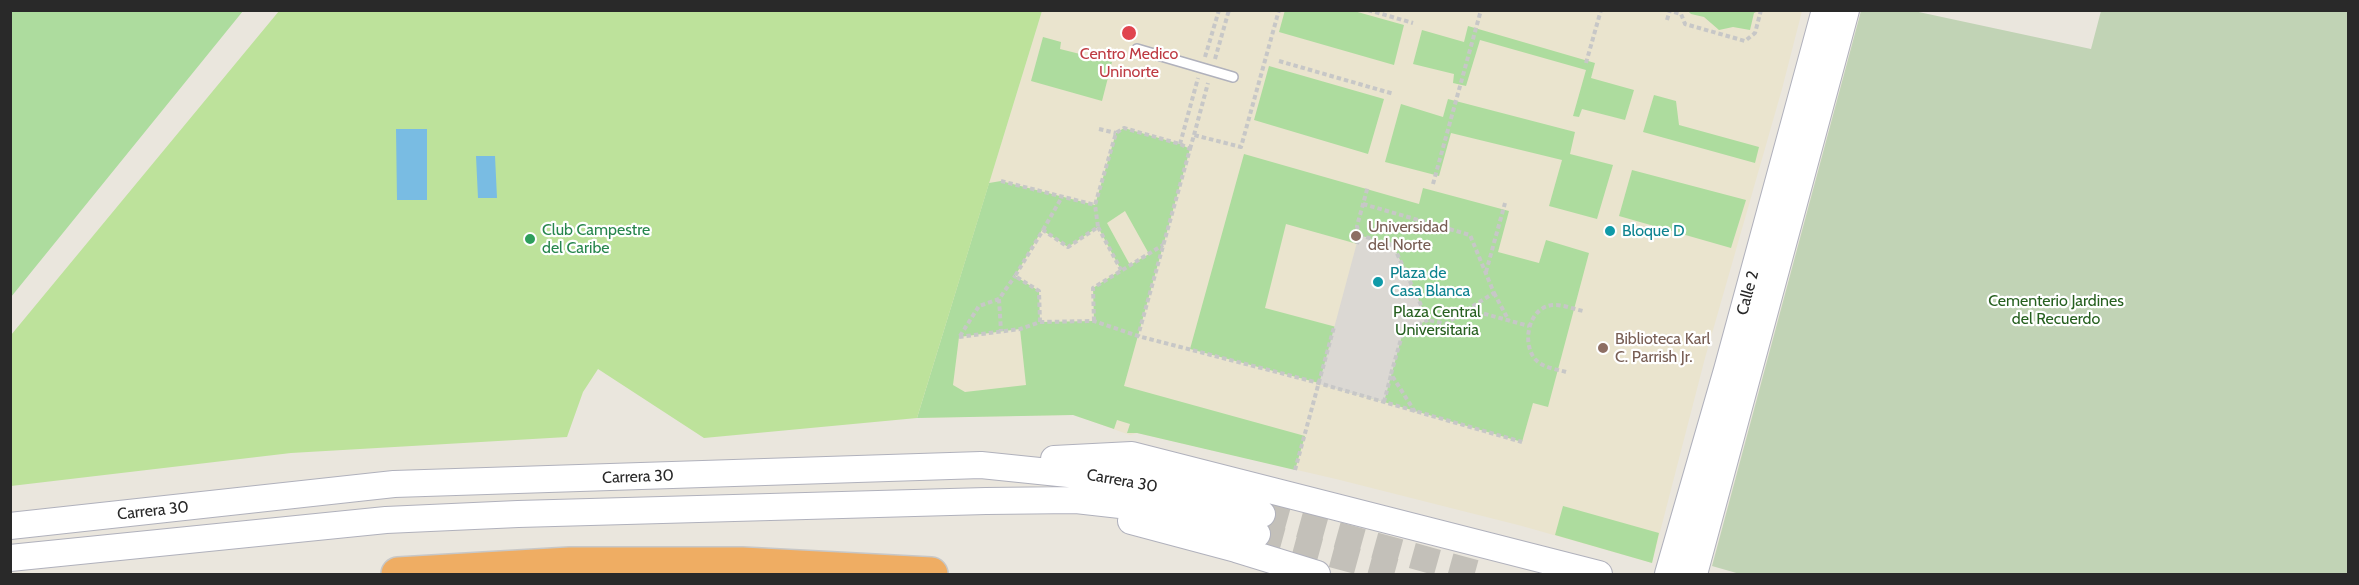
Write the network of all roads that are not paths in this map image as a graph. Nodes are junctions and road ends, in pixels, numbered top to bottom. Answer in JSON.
{"nodes":[{"id":1,"x":1829,"y":12,"type":"edge"},
{"id":2,"x":1137,"y":49,"type":"dead end"},
{"id":3,"x":1233,"y":77,"type":"dead end"},
{"id":4,"x":1738,"y":373,"type":"junction"},
{"id":5,"x":981,"y":465,"type":"junction"},
{"id":6,"x":986,"y":501,"type":"junction"},
{"id":7,"x":10,"y":526,"type":"edge"},
{"id":8,"x":10,"y":558,"type":"edge"},
{"id":9,"x":398,"y":574,"type":"edge"},
{"id":10,"x":932,"y":574,"type":"edge"},
{"id":11,"x":1317,"y":574,"type":"edge"},
{"id":12,"x":1599,"y":574,"type":"edge"},
{"id":13,"x":1668,"y":574,"type":"edge"},
{"id":14,"x":1694,"y":574,"type":"edge"}],
"edges":[{"from":1,"to":4,"type":"main road","name":"Calle 2"},
{"from":2,"to":3,"type":"lane"},
{"from":4,"to":13,"type":"main road","name":"Calle 2"},
{"from":4,"to":14,"type":"main road","name":"Calle 2"},
{"from":5,"to":6,"type":"main road","name":"Carrera 30"},
{"from":5,"to":7,"type":"main road","name":"Carrera 30"},
{"from":5,"to":12,"type":"main road"},
{"from":6,"to":8,"type":"main road","name":"Carrera 30"},
{"from":6,"to":11,"type":"main road"},
{"from":9,"to":10,"type":"highway"}]}
